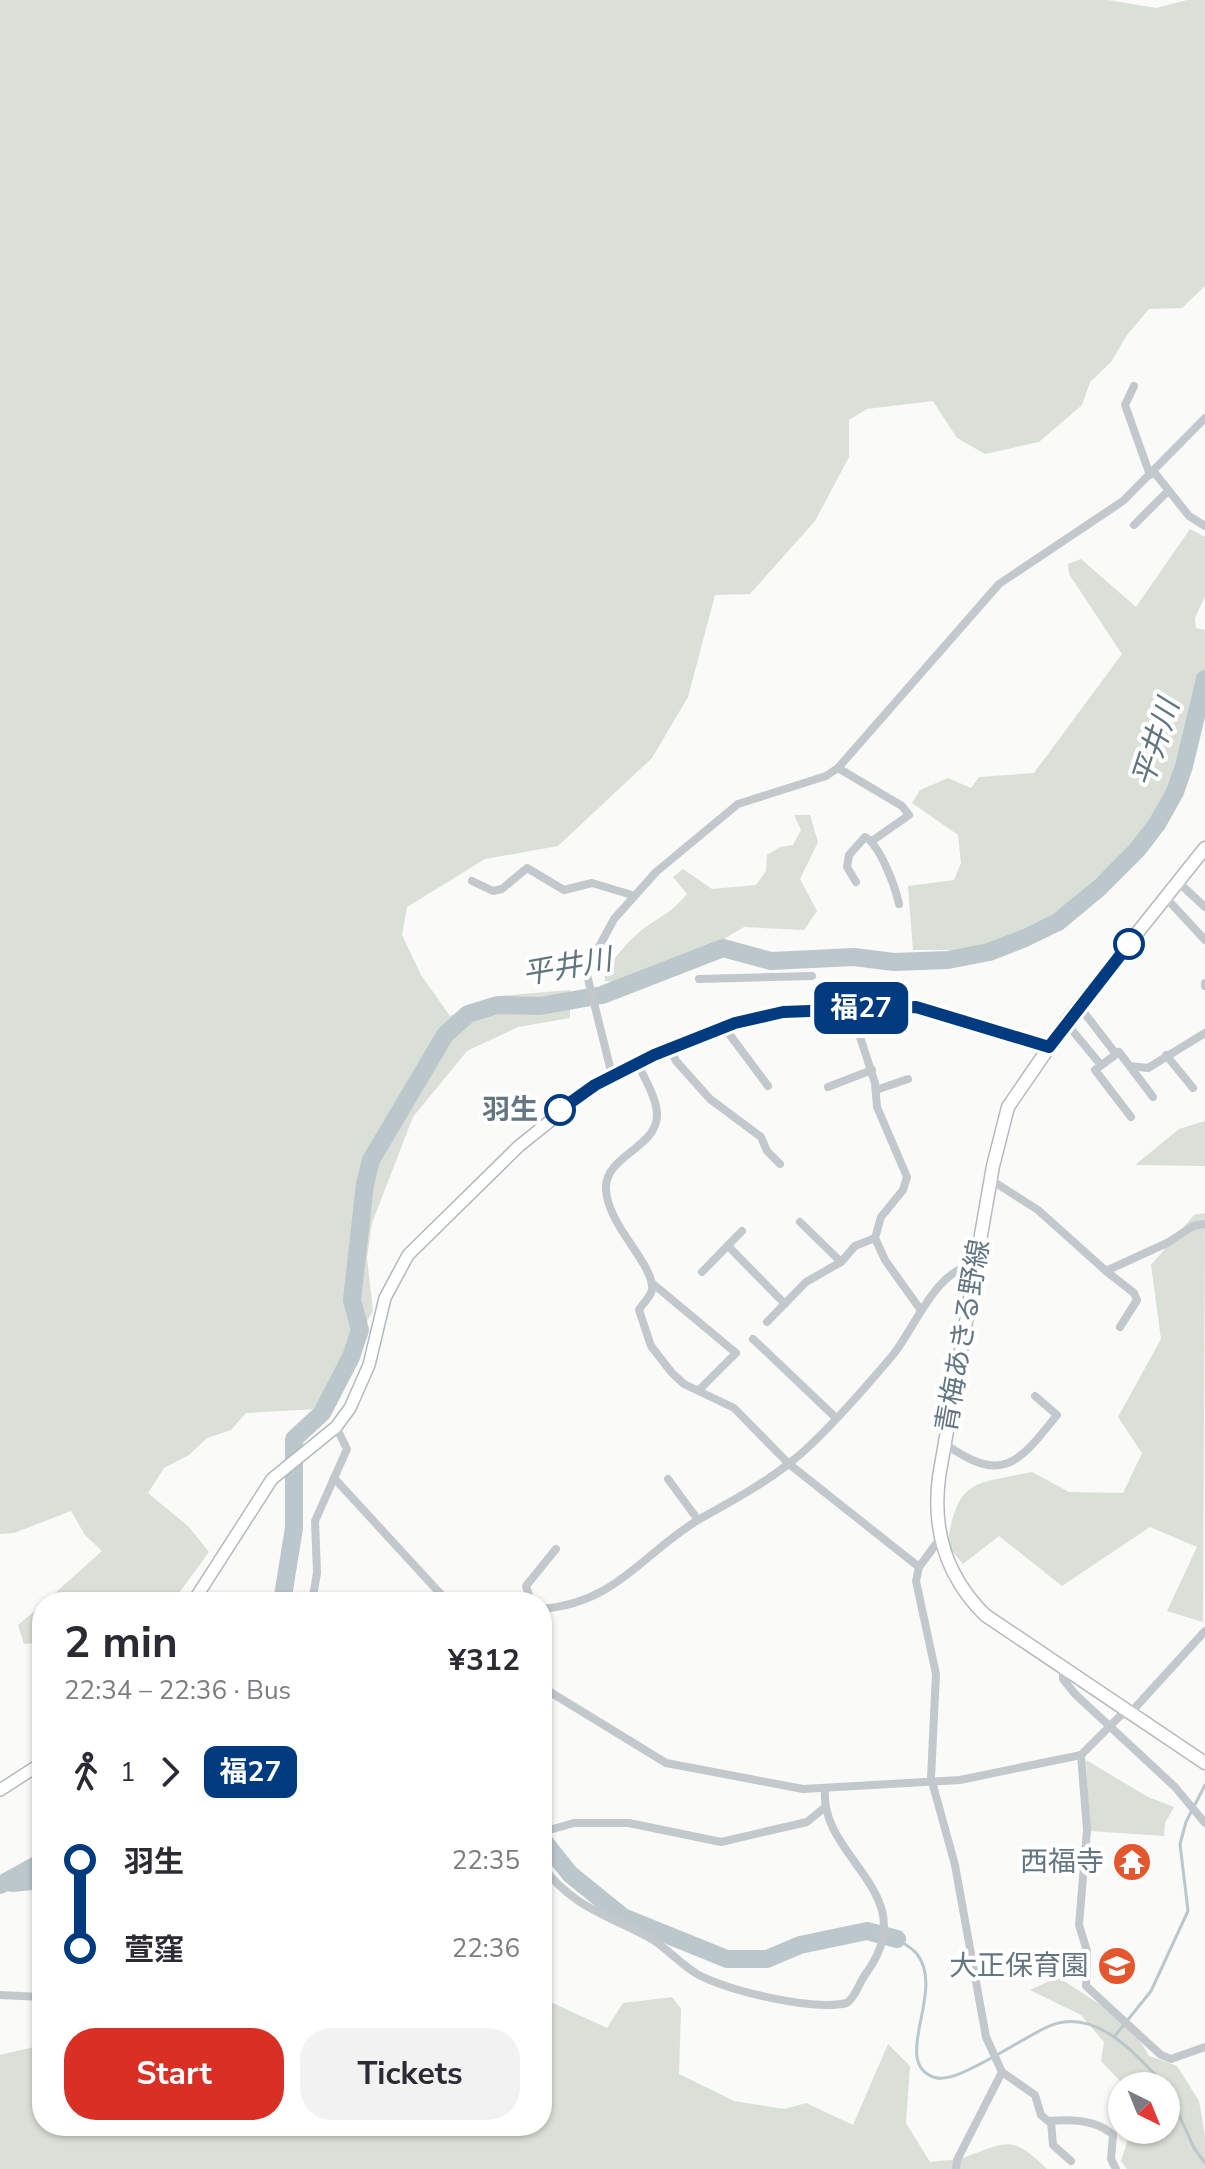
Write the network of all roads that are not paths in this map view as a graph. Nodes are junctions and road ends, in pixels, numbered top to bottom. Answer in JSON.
{"nodes":[{"id":1,"x":1134,"y":386,"type":"dead end"},
{"id":2,"x":1205,"y":418,"type":"edge"},
{"id":3,"x":1152,"y":474,"type":"junction"},
{"id":4,"x":1168,"y":491,"type":"junction"},
{"id":5,"x":1134,"y":525,"type":"dead end"},
{"id":6,"x":1205,"y":526,"type":"edge"},
{"id":7,"x":838,"y":768,"type":"junction"},
{"id":8,"x":872,"y":841,"type":"junction"},
{"id":9,"x":1205,"y":848,"type":"edge"},
{"id":10,"x":472,"y":881,"type":"dead end"},
{"id":11,"x":856,"y":882,"type":"dead end"},
{"id":12,"x":1178,"y":882,"type":"junction"},
{"id":13,"x":632,"y":895,"type":"junction"},
{"id":14,"x":1166,"y":898,"type":"junction"},
{"id":15,"x":899,"y":904,"type":"dead end"},
{"id":16,"x":1205,"y":907,"type":"edge"},
{"id":17,"x":1205,"y":940,"type":"edge"},
{"id":18,"x":812,"y":976,"type":"dead end"},
{"id":19,"x":699,"y":979,"type":"dead end"},
{"id":20,"x":1079,"y":1006,"type":"junction"},
{"id":21,"x":851,"y":1009,"type":"junction"},
{"id":22,"x":1066,"y":1023,"type":"junction"},
{"id":23,"x":724,"y":1027,"type":"junction"},
{"id":24,"x":1205,"y":1033,"type":"edge"},
{"id":25,"x":1049,"y":1047,"type":"junction"},
{"id":26,"x":670,"y":1048,"type":"junction"},
{"id":27,"x":1116,"y":1054,"type":"junction"},
{"id":28,"x":1166,"y":1055,"type":"junction"},
{"id":29,"x":637,"y":1062,"type":"junction"},
{"id":30,"x":1101,"y":1065,"type":"junction"},
{"id":31,"x":1130,"y":1066,"type":"junction"},
{"id":32,"x":872,"y":1070,"type":"junction"},
{"id":33,"x":612,"y":1075,"type":"junction"},
{"id":34,"x":908,"y":1079,"type":"dead end"},
{"id":35,"x":768,"y":1086,"type":"dead end"},
{"id":36,"x":828,"y":1087,"type":"dead end"},
{"id":37,"x":1193,"y":1088,"type":"dead end"},
{"id":38,"x":876,"y":1090,"type":"junction"},
{"id":39,"x":1153,"y":1097,"type":"dead end"},
{"id":40,"x":1131,"y":1117,"type":"dead end"},
{"id":41,"x":780,"y":1164,"type":"dead end"},
{"id":42,"x":991,"y":1180,"type":"junction"},
{"id":43,"x":800,"y":1222,"type":"dead end"},
{"id":44,"x":1205,"y":1224,"type":"edge"},
{"id":45,"x":742,"y":1231,"type":"dead end"},
{"id":46,"x":875,"y":1238,"type":"junction"},
{"id":47,"x":728,"y":1246,"type":"junction"},
{"id":48,"x":841,"y":1262,"type":"junction"},
{"id":49,"x":976,"y":1265,"type":"junction"},
{"id":50,"x":1106,"y":1271,"type":"junction"},
{"id":51,"x":702,"y":1272,"type":"dead end"},
{"id":52,"x":652,"y":1283,"type":"junction"},
{"id":53,"x":785,"y":1304,"type":"junction"},
{"id":54,"x":920,"y":1309,"type":"junction"},
{"id":55,"x":767,"y":1322,"type":"dead end"},
{"id":56,"x":1120,"y":1327,"type":"dead end"},
{"id":57,"x":753,"y":1339,"type":"dead end"},
{"id":58,"x":699,"y":1390,"type":"junction"},
{"id":59,"x":1035,"y":1396,"type":"dead end"},
{"id":60,"x":835,"y":1417,"type":"junction"},
{"id":61,"x":336,"y":1427,"type":"junction"},
{"id":62,"x":944,"y":1443,"type":"junction"},
{"id":63,"x":789,"y":1464,"type":"junction"},
{"id":64,"x":334,"y":1478,"type":"junction"},
{"id":65,"x":668,"y":1479,"type":"dead end"},
{"id":66,"x":698,"y":1520,"type":"junction"},
{"id":67,"x":939,"y":1540,"type":"junction"},
{"id":68,"x":556,"y":1549,"type":"dead end"},
{"id":69,"x":919,"y":1567,"type":"junction"},
{"id":70,"x":199,"y":1592,"type":"edge"},
{"id":71,"x":314,"y":1592,"type":"edge"},
{"id":72,"x":439,"y":1592,"type":"edge"},
{"id":73,"x":528,"y":1592,"type":"edge"},
{"id":74,"x":552,"y":1607,"type":"edge"},
{"id":75,"x":1205,"y":1631,"type":"edge"},
{"id":76,"x":1063,"y":1669,"type":"junction"},
{"id":77,"x":552,"y":1693,"type":"edge"},
{"id":78,"x":1128,"y":1712,"type":"junction"},
{"id":79,"x":1109,"y":1726,"type":"junction"},
{"id":80,"x":1081,"y":1755,"type":"junction"},
{"id":81,"x":1205,"y":1763,"type":"edge"},
{"id":82,"x":32,"y":1769,"type":"edge"},
{"id":83,"x":932,"y":1783,"type":"junction"},
{"id":84,"x":825,"y":1789,"type":"junction"},
{"id":85,"x":0,"y":1790,"type":"edge"},
{"id":86,"x":824,"y":1808,"type":"junction"},
{"id":87,"x":1205,"y":1823,"type":"edge"},
{"id":88,"x":552,"y":1829,"type":"edge"},
{"id":89,"x":552,"y":1877,"type":"edge"},
{"id":90,"x":0,"y":1995,"type":"edge"},
{"id":91,"x":32,"y":1997,"type":"edge"},
{"id":92,"x":1205,"y":2047,"type":"edge"},
{"id":93,"x":1000,"y":2068,"type":"junction"},
{"id":94,"x":1051,"y":2121,"type":"junction"},
{"id":95,"x":1071,"y":2161,"type":"dead end"},
{"id":96,"x":956,"y":2169,"type":"edge"},
{"id":97,"x":1116,"y":2169,"type":"edge"}],
"edges":[{"from":1,"to":3,"type":"street"},
{"from":2,"to":3,"type":"street"},
{"from":3,"to":4,"type":"street"},
{"from":3,"to":7,"type":"street"},
{"from":4,"to":5,"type":"street"},
{"from":4,"to":6,"type":"street"},
{"from":7,"to":8,"type":"street"},
{"from":7,"to":13,"type":"street"},
{"from":8,"to":11,"type":"street"},
{"from":8,"to":15,"type":"street"},
{"from":9,"to":12,"type":"main road","name":"青梅あきる野線"},
{"from":10,"to":13,"type":"street"},
{"from":12,"to":14,"type":"main road","name":"青梅あきる野線"},
{"from":12,"to":16,"type":"street"},
{"from":13,"to":33,"type":"street"},
{"from":14,"to":17,"type":"street"},
{"from":14,"to":20,"type":"main road","name":"青梅あきる野線"},
{"from":18,"to":19,"type":"street"},
{"from":20,"to":22,"type":"main road","name":"青梅あきる野線"},
{"from":20,"to":27,"type":"street"},
{"from":21,"to":23,"type":"main road"},
{"from":21,"to":25,"type":"main road"},
{"from":21,"to":32,"type":"street"},
{"from":22,"to":25,"type":"main road","name":"青梅あきる野線"},
{"from":22,"to":30,"type":"street"},
{"from":23,"to":26,"type":"main road"},
{"from":23,"to":35,"type":"street"},
{"from":24,"to":28,"type":"street"},
{"from":25,"to":42,"type":"main road","name":"青梅あきる野線"},
{"from":26,"to":29,"type":"main road"},
{"from":26,"to":41,"type":"street"},
{"from":27,"to":30,"type":"street"},
{"from":27,"to":31,"type":"street"},
{"from":28,"to":31,"type":"street"},
{"from":28,"to":37,"type":"street"},
{"from":29,"to":33,"type":"main road"},
{"from":29,"to":52,"type":"street"},
{"from":30,"to":40,"type":"street"},
{"from":31,"to":39,"type":"street"},
{"from":32,"to":36,"type":"street"},
{"from":32,"to":38,"type":"street"},
{"from":33,"to":61,"type":"main road"},
{"from":34,"to":38,"type":"street"},
{"from":38,"to":46,"type":"street"},
{"from":42,"to":49,"type":"main road","name":"青梅あきる野線"},
{"from":42,"to":50,"type":"street"},
{"from":43,"to":48,"type":"street"},
{"from":44,"to":50,"type":"street"},
{"from":45,"to":47,"type":"street"},
{"from":46,"to":48,"type":"street"},
{"from":46,"to":54,"type":"street"},
{"from":47,"to":51,"type":"street"},
{"from":47,"to":53,"type":"street"},
{"from":48,"to":53,"type":"street"},
{"from":49,"to":54,"type":"street"},
{"from":49,"to":62,"type":"main road","name":"青梅あきる野線"},
{"from":50,"to":56,"type":"street"},
{"from":52,"to":58,"type":"street"},
{"from":52,"to":58,"type":"street"},
{"from":53,"to":55,"type":"street"},
{"from":54,"to":60,"type":"street"},
{"from":57,"to":60,"type":"street"},
{"from":58,"to":63,"type":"street"},
{"from":59,"to":62,"type":"street"},
{"from":60,"to":63,"type":"street"},
{"from":61,"to":64,"type":"street"},
{"from":61,"to":70,"type":"main road"},
{"from":62,"to":67,"type":"main road","name":"青梅あきる野線"},
{"from":63,"to":66,"type":"street"},
{"from":63,"to":69,"type":"street"},
{"from":64,"to":71,"type":"street"},
{"from":64,"to":72,"type":"street"},
{"from":65,"to":66,"type":"street"},
{"from":66,"to":74,"type":"street"},
{"from":67,"to":69,"type":"street"},
{"from":67,"to":76,"type":"main road","name":"青梅あきる野線"},
{"from":68,"to":73,"type":"street"},
{"from":69,"to":83,"type":"street"},
{"from":75,"to":78,"type":"street"},
{"from":76,"to":78,"type":"main road","name":"青梅あきる野線"},
{"from":76,"to":79,"type":"street"},
{"from":77,"to":84,"type":"street"},
{"from":78,"to":79,"type":"street"},
{"from":78,"to":81,"type":"main road","name":"青梅あきる野線"},
{"from":79,"to":80,"type":"street"},
{"from":79,"to":87,"type":"street"},
{"from":80,"to":83,"type":"street"},
{"from":80,"to":92,"type":"street"},
{"from":82,"to":85,"type":"main road"},
{"from":83,"to":84,"type":"street"},
{"from":83,"to":93,"type":"street"},
{"from":84,"to":86,"type":"street"},
{"from":86,"to":88,"type":"street"},
{"from":86,"to":89,"type":"street"},
{"from":90,"to":91,"type":"street"},
{"from":93,"to":94,"type":"street"},
{"from":93,"to":96,"type":"street"},
{"from":94,"to":95,"type":"street"},
{"from":94,"to":97,"type":"street"}]}
